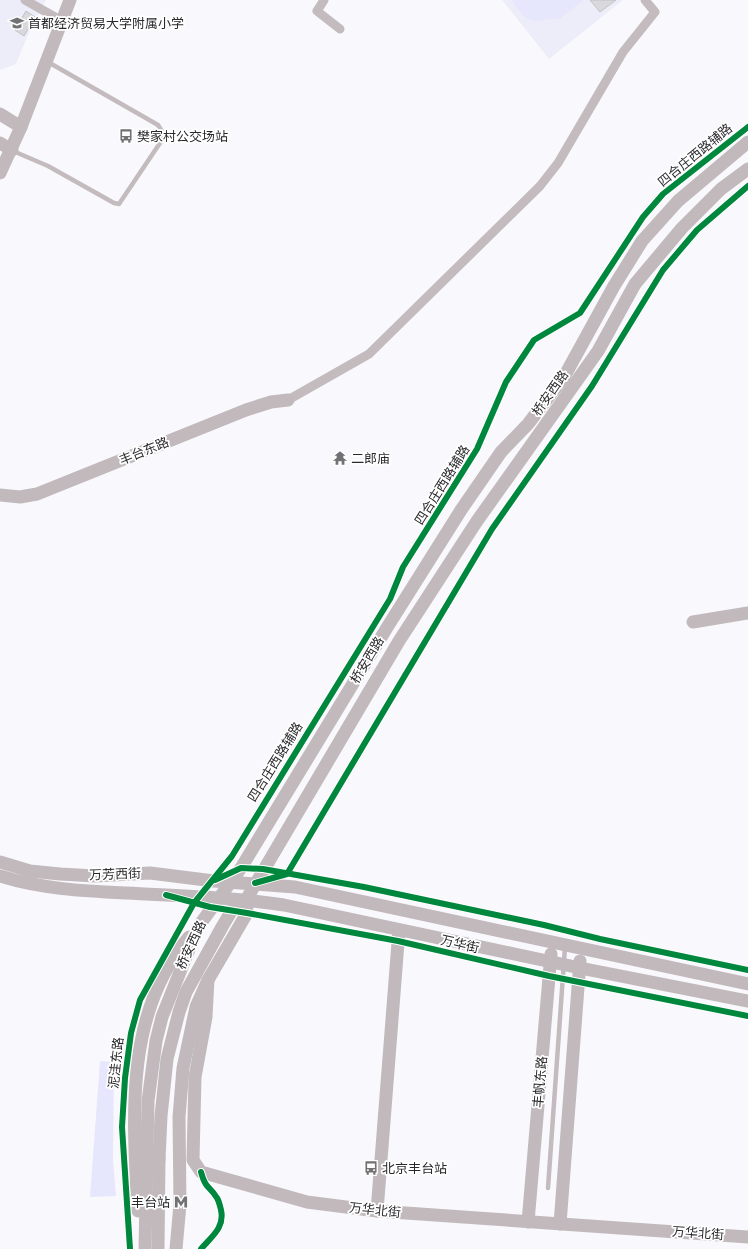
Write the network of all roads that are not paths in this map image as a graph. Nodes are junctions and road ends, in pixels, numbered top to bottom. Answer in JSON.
{"nodes":[{"id":1,"x":25,"y":0,"type":"edge"},
{"id":2,"x":70,"y":0,"type":"edge"},
{"id":3,"x":324,"y":0,"type":"edge"},
{"id":4,"x":651,"y":4,"type":"edge"},
{"id":5,"x":62,"y":21,"type":"junction"},
{"id":6,"x":340,"y":29,"type":"dead end"},
{"id":7,"x":47,"y":61,"type":"junction"},
{"id":8,"x":0,"y":114,"type":"edge"},
{"id":9,"x":21,"y":127,"type":"junction"},
{"id":10,"x":748,"y":142,"type":"edge"},
{"id":11,"x":0,"y":143,"type":"edge"},
{"id":12,"x":12,"y":150,"type":"junction"},
{"id":13,"x":748,"y":169,"type":"edge"},
{"id":14,"x":0,"y":173,"type":"edge"},
{"id":15,"x":288,"y":400,"type":"joint"},
{"id":16,"x":0,"y":495,"type":"edge"},
{"id":17,"x":748,"y":613,"type":"edge"},
{"id":18,"x":693,"y":622,"type":"dead end"},
{"id":19,"x":0,"y":862,"type":"edge"},
{"id":20,"x":0,"y":876,"type":"edge"},
{"id":21,"x":232,"y":881,"type":"junction"},
{"id":22,"x":256,"y":883,"type":"junction"},
{"id":23,"x":217,"y":899,"type":"junction"},
{"id":24,"x":246,"y":900,"type":"junction"},
{"id":25,"x":198,"y":927,"type":"junction"},
{"id":26,"x":399,"y":930,"type":"junction"},
{"id":27,"x":559,"y":944,"type":"junction"},
{"id":28,"x":581,"y":949,"type":"junction"},
{"id":29,"x":550,"y":962,"type":"junction"},
{"id":30,"x":564,"y":964,"type":"junction"},
{"id":31,"x":580,"y":968,"type":"junction"},
{"id":32,"x":208,"y":980,"type":"junction"},
{"id":33,"x":748,"y":984,"type":"edge"},
{"id":34,"x":748,"y":1001,"type":"edge"},
{"id":35,"x":152,"y":1160,"type":"junction"},
{"id":36,"x":548,"y":1188,"type":"dead end"},
{"id":37,"x":376,"y":1211,"type":"junction"},
{"id":38,"x":528,"y":1222,"type":"junction"},
{"id":39,"x":560,"y":1224,"type":"junction"},
{"id":40,"x":748,"y":1236,"type":"edge"},
{"id":41,"x":140,"y":1249,"type":"edge"},
{"id":42,"x":145,"y":1249,"type":"edge"},
{"id":43,"x":158,"y":1249,"type":"edge"},
{"id":44,"x":176,"y":1249,"type":"edge"}],
"edges":[{"from":1,"to":5,"type":"street"},
{"from":2,"to":5,"type":"main road"},
{"from":3,"to":6,"type":"street"},
{"from":4,"to":15,"type":"street"},
{"from":5,"to":7,"type":"main road"},
{"from":7,"to":9,"type":"main road"},
{"from":7,"to":12,"type":"lane"},
{"from":8,"to":9,"type":"main road"},
{"from":9,"to":12,"type":"main road"},
{"from":10,"to":21,"type":"main road","name":"桥安西路"},
{"from":11,"to":12,"type":"main road"},
{"from":12,"to":14,"type":"main road"},
{"from":13,"to":22,"type":"main road","name":"桥安西路"},
{"from":15,"to":16,"type":"main road","name":"丰台东路"},
{"from":17,"to":18,"type":"main road"},
{"from":19,"to":21,"type":"main road","name":"万芳西街"},
{"from":20,"to":23,"type":"main road","name":"万芳西街"},
{"from":21,"to":22,"type":"main road","name":"万华街"},
{"from":21,"to":23,"type":"main road","name":"桥安西路"},
{"from":22,"to":24,"type":"main road","name":"桥安西路"},
{"from":22,"to":27,"type":"main road","name":"万华街"},
{"from":23,"to":24,"type":"main road","name":"万华街"},
{"from":23,"to":25,"type":"main road","name":"桥安西路"},
{"from":24,"to":26,"type":"main road","name":"万华街"},
{"from":24,"to":32,"type":"main road"},
{"from":24,"to":35,"type":"main road","name":"桥安西路"},
{"from":25,"to":35,"type":"main road","name":"桥安西路"},
{"from":25,"to":41,"type":"main road","name":"泥洼东路"},
{"from":26,"to":29,"type":"main road","name":"万华街"},
{"from":26,"to":37,"type":"main road"},
{"from":27,"to":28,"type":"main road","name":"万华街"},
{"from":27,"to":29,"type":"main road","name":"丰帆东路"},
{"from":27,"to":30,"type":"lane"},
{"from":28,"to":31,"type":"main road"},
{"from":28,"to":33,"type":"main road","name":"万华街"},
{"from":29,"to":30,"type":"main road","name":"万华街"},
{"from":29,"to":38,"type":"main road","name":"丰帆东路"},
{"from":30,"to":31,"type":"main road","name":"万华街"},
{"from":30,"to":36,"type":"lane"},
{"from":31,"to":34,"type":"main road","name":"万华街"},
{"from":31,"to":39,"type":"main road"},
{"from":32,"to":37,"type":"main road","name":"万华北街"},
{"from":32,"to":44,"type":"main road"},
{"from":35,"to":42,"type":"main road","name":"桥安西路"},
{"from":35,"to":43,"type":"main road","bridge":true},
{"from":37,"to":38,"type":"main road","name":"万华北街"},
{"from":38,"to":39,"type":"main road","name":"万华北街"},
{"from":39,"to":40,"type":"main road","name":"万华北街"}]}
